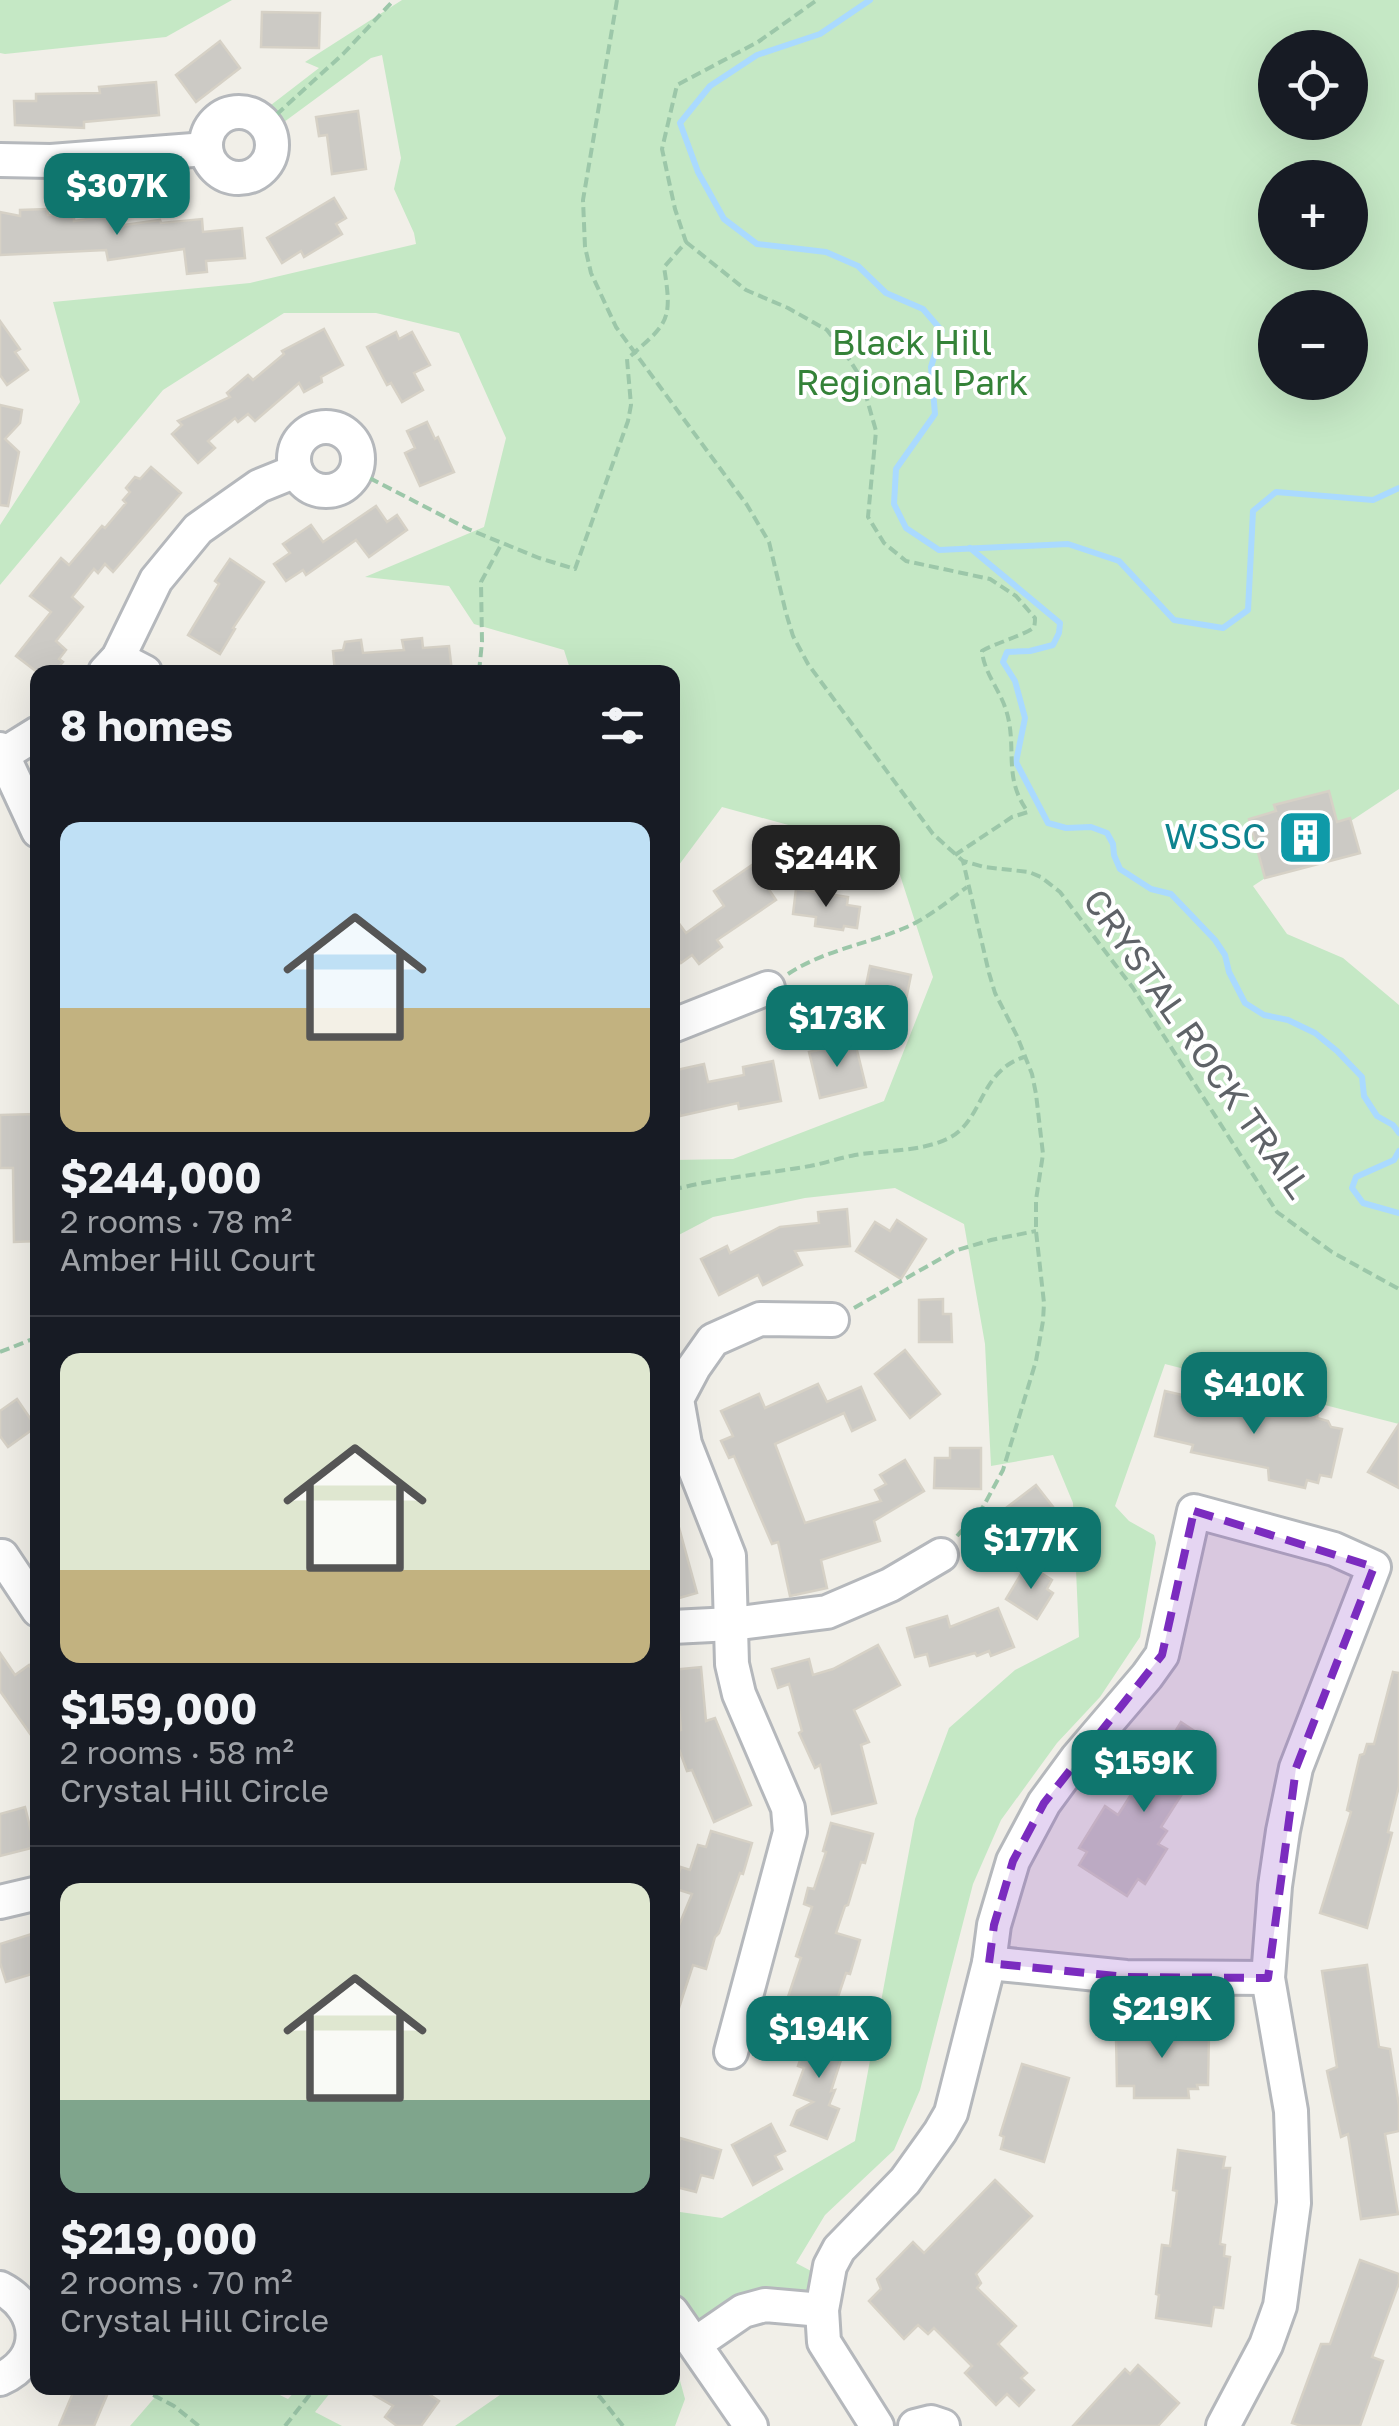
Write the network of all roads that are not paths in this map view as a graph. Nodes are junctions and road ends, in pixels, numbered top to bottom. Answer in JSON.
{"nodes":[{"id":1,"x":206,"y":149,"type":"junction"},
{"id":2,"x":0,"y":160,"type":"edge"},
{"id":3,"x":296,"y":471,"type":"junction"},
{"id":4,"x":124,"y":665,"type":"edge"},
{"id":5,"x":30,"y":737,"type":"edge"},
{"id":6,"x":2,"y":751,"type":"edge"},
{"id":7,"x":30,"y":814,"type":"edge"},
{"id":8,"x":768,"y":988,"type":"road end"},
{"id":9,"x":680,"y":1023,"type":"edge"},
{"id":10,"x":832,"y":1320,"type":"road end"},
{"id":11,"x":680,"y":1394,"type":"edge"},
{"id":12,"x":680,"y":1411,"type":"edge"},
{"id":13,"x":941,"y":1555,"type":"road end"},
{"id":14,"x":2,"y":1556,"type":"edge"},
{"id":15,"x":1386,"y":1572,"type":"edge"},
{"id":16,"x":30,"y":1598,"type":"edge"},
{"id":17,"x":732,"y":1624,"type":"junction"},
{"id":18,"x":680,"y":1627,"type":"edge"},
{"id":19,"x":30,"y":1895,"type":"edge"},
{"id":20,"x":0,"y":1902,"type":"edge"},
{"id":21,"x":989,"y":1963,"type":"junction"},
{"id":22,"x":1268,"y":1978,"type":"junction"},
{"id":23,"x":731,"y":2052,"type":"dead end"},
{"id":24,"x":0,"y":2288,"type":"edge"},
{"id":25,"x":822,"y":2310,"type":"junction"},
{"id":26,"x":30,"y":2318,"type":"edge"},
{"id":27,"x":680,"y":2323,"type":"edge"},
{"id":28,"x":695,"y":2344,"type":"junction"},
{"id":29,"x":30,"y":2351,"type":"edge"},
{"id":30,"x":0,"y":2380,"type":"edge"},
{"id":31,"x":751,"y":2426,"type":"edge"},
{"id":32,"x":878,"y":2426,"type":"edge"},
{"id":33,"x":915,"y":2426,"type":"edge"},
{"id":34,"x":943,"y":2426,"type":"edge"},
{"id":35,"x":1223,"y":2426,"type":"edge"}],
"edges":[{"from":1,"to":1,"type":"street"},
{"from":1,"to":2,"type":"street"},
{"from":3,"to":3,"type":"street"},
{"from":3,"to":4,"type":"street"},
{"from":5,"to":6,"type":"street"},
{"from":6,"to":7,"type":"street"},
{"from":8,"to":9,"type":"street"},
{"from":10,"to":11,"type":"street"},
{"from":12,"to":17,"type":"street"},
{"from":13,"to":17,"type":"street"},
{"from":14,"to":16,"type":"street"},
{"from":15,"to":21,"type":"street"},
{"from":15,"to":22,"type":"street"},
{"from":17,"to":18,"type":"street"},
{"from":17,"to":23,"type":"street"},
{"from":19,"to":20,"type":"street"},
{"from":21,"to":22,"type":"street"},
{"from":21,"to":25,"type":"street"},
{"from":22,"to":35,"type":"street"},
{"from":24,"to":26,"type":"street"},
{"from":25,"to":28,"type":"street"},
{"from":25,"to":32,"type":"street"},
{"from":27,"to":28,"type":"street"},
{"from":28,"to":31,"type":"street"},
{"from":29,"to":30,"type":"street"},
{"from":33,"to":34,"type":"street"}]}
